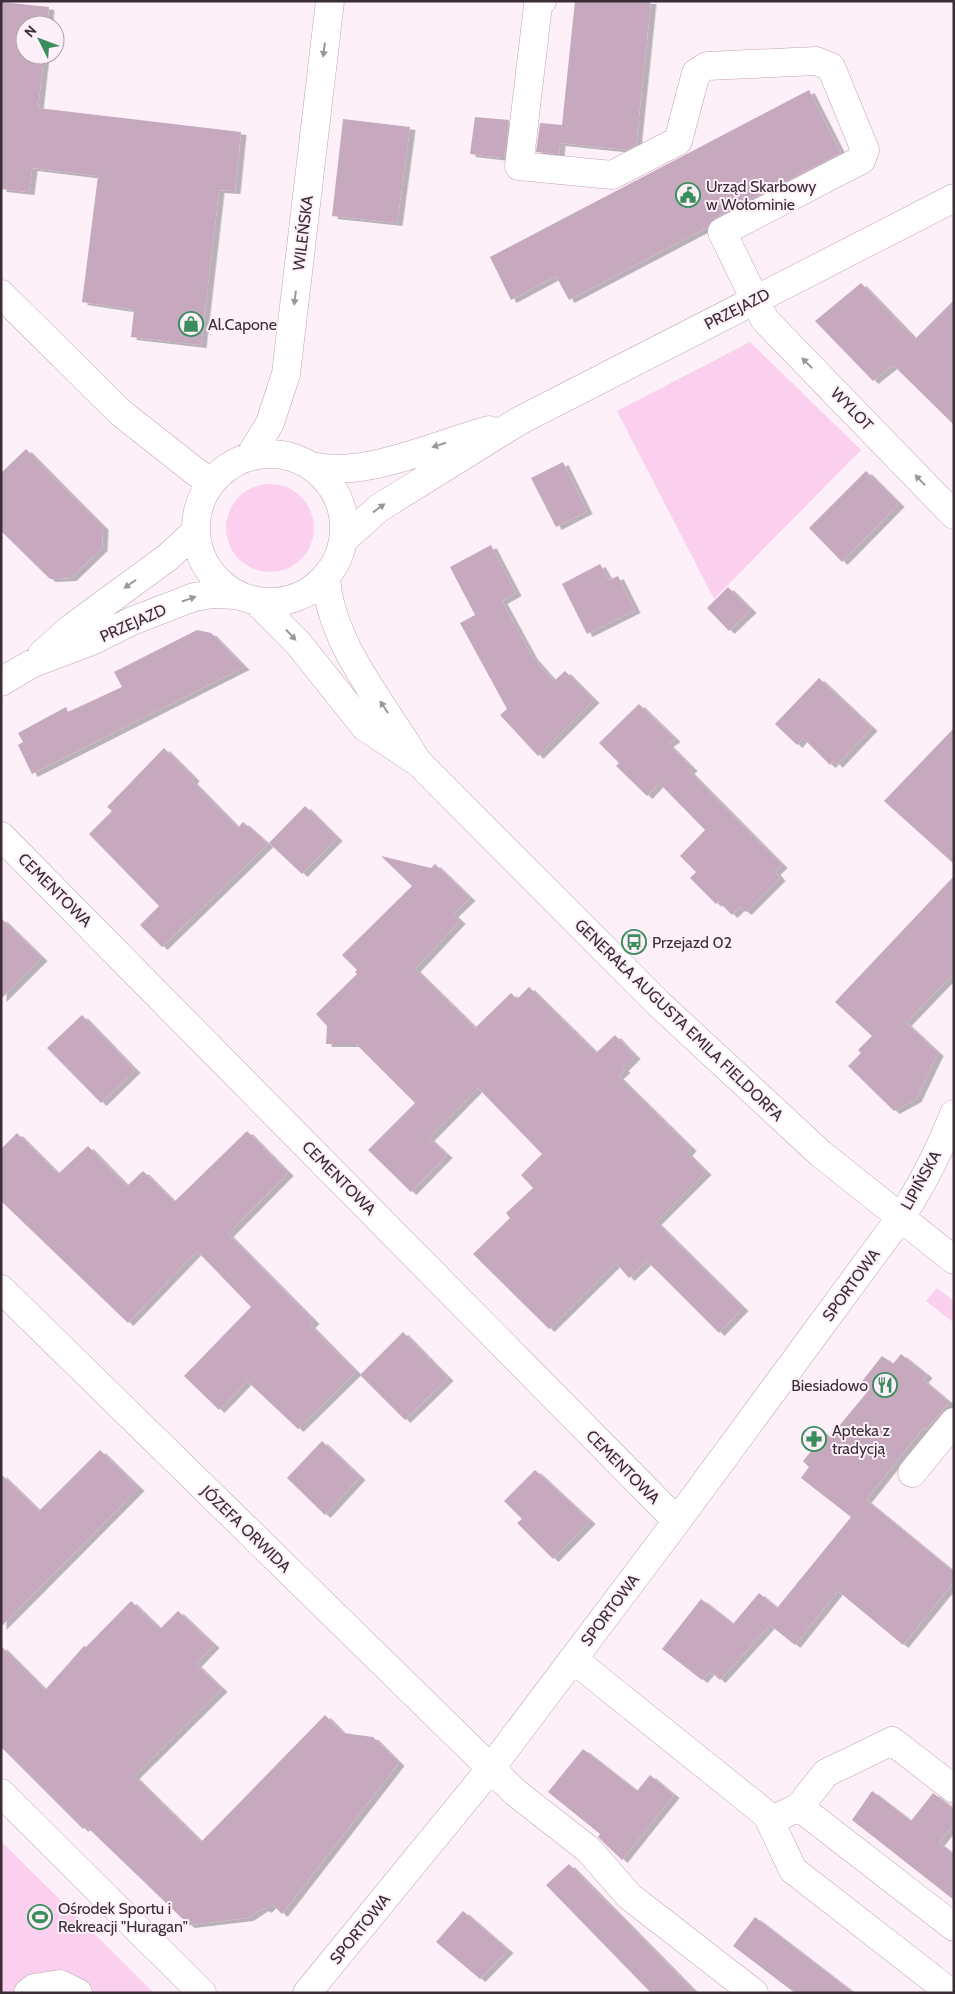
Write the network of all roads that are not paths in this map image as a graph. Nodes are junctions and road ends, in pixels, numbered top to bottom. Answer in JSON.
{"nodes":[{"id":1,"x":330,"y":1,"type":"edge"},
{"id":2,"x":542,"y":1,"type":"edge"},
{"id":3,"x":954,"y":198,"type":"edge"},
{"id":4,"x":1,"y":294,"type":"edge"},
{"id":5,"x":754,"y":300,"type":"junction"},
{"id":6,"x":519,"y":421,"type":"junction"},
{"id":7,"x":250,"y":456,"type":"junction"},
{"id":8,"x":312,"y":466,"type":"junction"},
{"id":9,"x":210,"y":483,"type":"junction"},
{"id":10,"x":954,"y":515,"type":"edge"},
{"id":11,"x":195,"y":532,"type":"junction"},
{"id":12,"x":343,"y":540,"type":"junction"},
{"id":13,"x":326,"y":576,"type":"junction"},
{"id":14,"x":246,"y":598,"type":"junction"},
{"id":15,"x":31,"y":664,"type":"junction"},
{"id":16,"x":1,"y":682,"type":"edge"},
{"id":17,"x":419,"y":763,"type":"junction"},
{"id":18,"x":1,"y":836,"type":"edge"},
{"id":19,"x":954,"y":1114,"type":"edge"},
{"id":20,"x":900,"y":1218,"type":"junction"},
{"id":21,"x":954,"y":1260,"type":"edge"},
{"id":22,"x":1,"y":1289,"type":"edge"},
{"id":23,"x":954,"y":1422,"type":"edge"},
{"id":24,"x":912,"y":1472,"type":"dead end"},
{"id":25,"x":676,"y":1522,"type":"junction"},
{"id":26,"x":573,"y":1660,"type":"junction"},
{"id":27,"x":491,"y":1768,"type":"junction"},
{"id":28,"x":954,"y":1789,"type":"edge"},
{"id":29,"x":1,"y":1793,"type":"edge"},
{"id":30,"x":799,"y":1807,"type":"junction"},
{"id":31,"x":770,"y":1821,"type":"junction"},
{"id":32,"x":954,"y":1927,"type":"edge"},
{"id":33,"x":28,"y":1993,"type":"edge"},
{"id":34,"x":78,"y":1993,"type":"edge"},
{"id":35,"x":202,"y":1993,"type":"edge"},
{"id":36,"x":307,"y":1993,"type":"edge"},
{"id":37,"x":754,"y":1993,"type":"edge"},
{"id":38,"x":951,"y":1993,"type":"edge"}],
"edges":[{"from":1,"to":7,"type":"street","name":"WILEŃSKA","one_way":true},
{"from":2,"to":5,"type":"street","name":"WYLOT"},
{"from":3,"to":5,"type":"street","name":"PRZEJAZD"},
{"from":4,"to":9,"type":"street"},
{"from":5,"to":6,"type":"street","name":"PRZEJAZD"},
{"from":10,"to":5,"type":"street","name":"WYLOT","one_way":true},
{"from":6,"to":8,"type":"street","name":"PRZEJAZD","one_way":true},
{"from":12,"to":6,"type":"street","name":"PRZEJAZD","one_way":true},
{"from":7,"to":8,"type":"street"},
{"from":7,"to":9,"type":"street"},
{"from":8,"to":12,"type":"street"},
{"from":9,"to":11,"type":"street"},
{"from":11,"to":14,"type":"street"},
{"from":11,"to":15,"type":"street","name":"PRZEJAZD","one_way":true},
{"from":12,"to":13,"type":"street"},
{"from":13,"to":14,"type":"street"},
{"from":17,"to":13,"type":"street","name":"GENERAŁA AUGUSTA EMILA FIELDORFA","one_way":true},
{"from":15,"to":14,"type":"street","name":"PRZEJAZD","one_way":true},
{"from":14,"to":17,"type":"street","name":"GENERAŁA AUGUSTA EMILA FIELDORFA","one_way":true},
{"from":15,"to":16,"type":"street","name":"PRZEJAZD"},
{"from":17,"to":20,"type":"street","name":"GENERAŁA AUGUSTA EMILA FIELDORFA"},
{"from":18,"to":25,"type":"street","name":"CEMENTOWA"},
{"from":19,"to":20,"type":"street","name":"LIPIŃSKA"},
{"from":20,"to":21,"type":"street","name":"GENERAŁA AUGUSTA EMILA FIELDORFA"},
{"from":20,"to":25,"type":"street","name":"SPORTOWA"},
{"from":22,"to":27,"type":"street","name":"JÓZEFA ORWIDA"},
{"from":23,"to":24,"type":"street"},
{"from":25,"to":26,"type":"street","name":"SPORTOWA"},
{"from":26,"to":27,"type":"street","name":"SPORTOWA"},
{"from":26,"to":31,"type":"street"},
{"from":27,"to":36,"type":"street","name":"SPORTOWA"},
{"from":27,"to":37,"type":"street","name":"JÓZEFA ORWIDA"},
{"from":28,"to":30,"type":"street"},
{"from":29,"to":35,"type":"street"},
{"from":30,"to":31,"type":"street"},
{"from":30,"to":32,"type":"street"},
{"from":31,"to":38,"type":"street"},
{"from":33,"to":34,"type":"street"}]}
